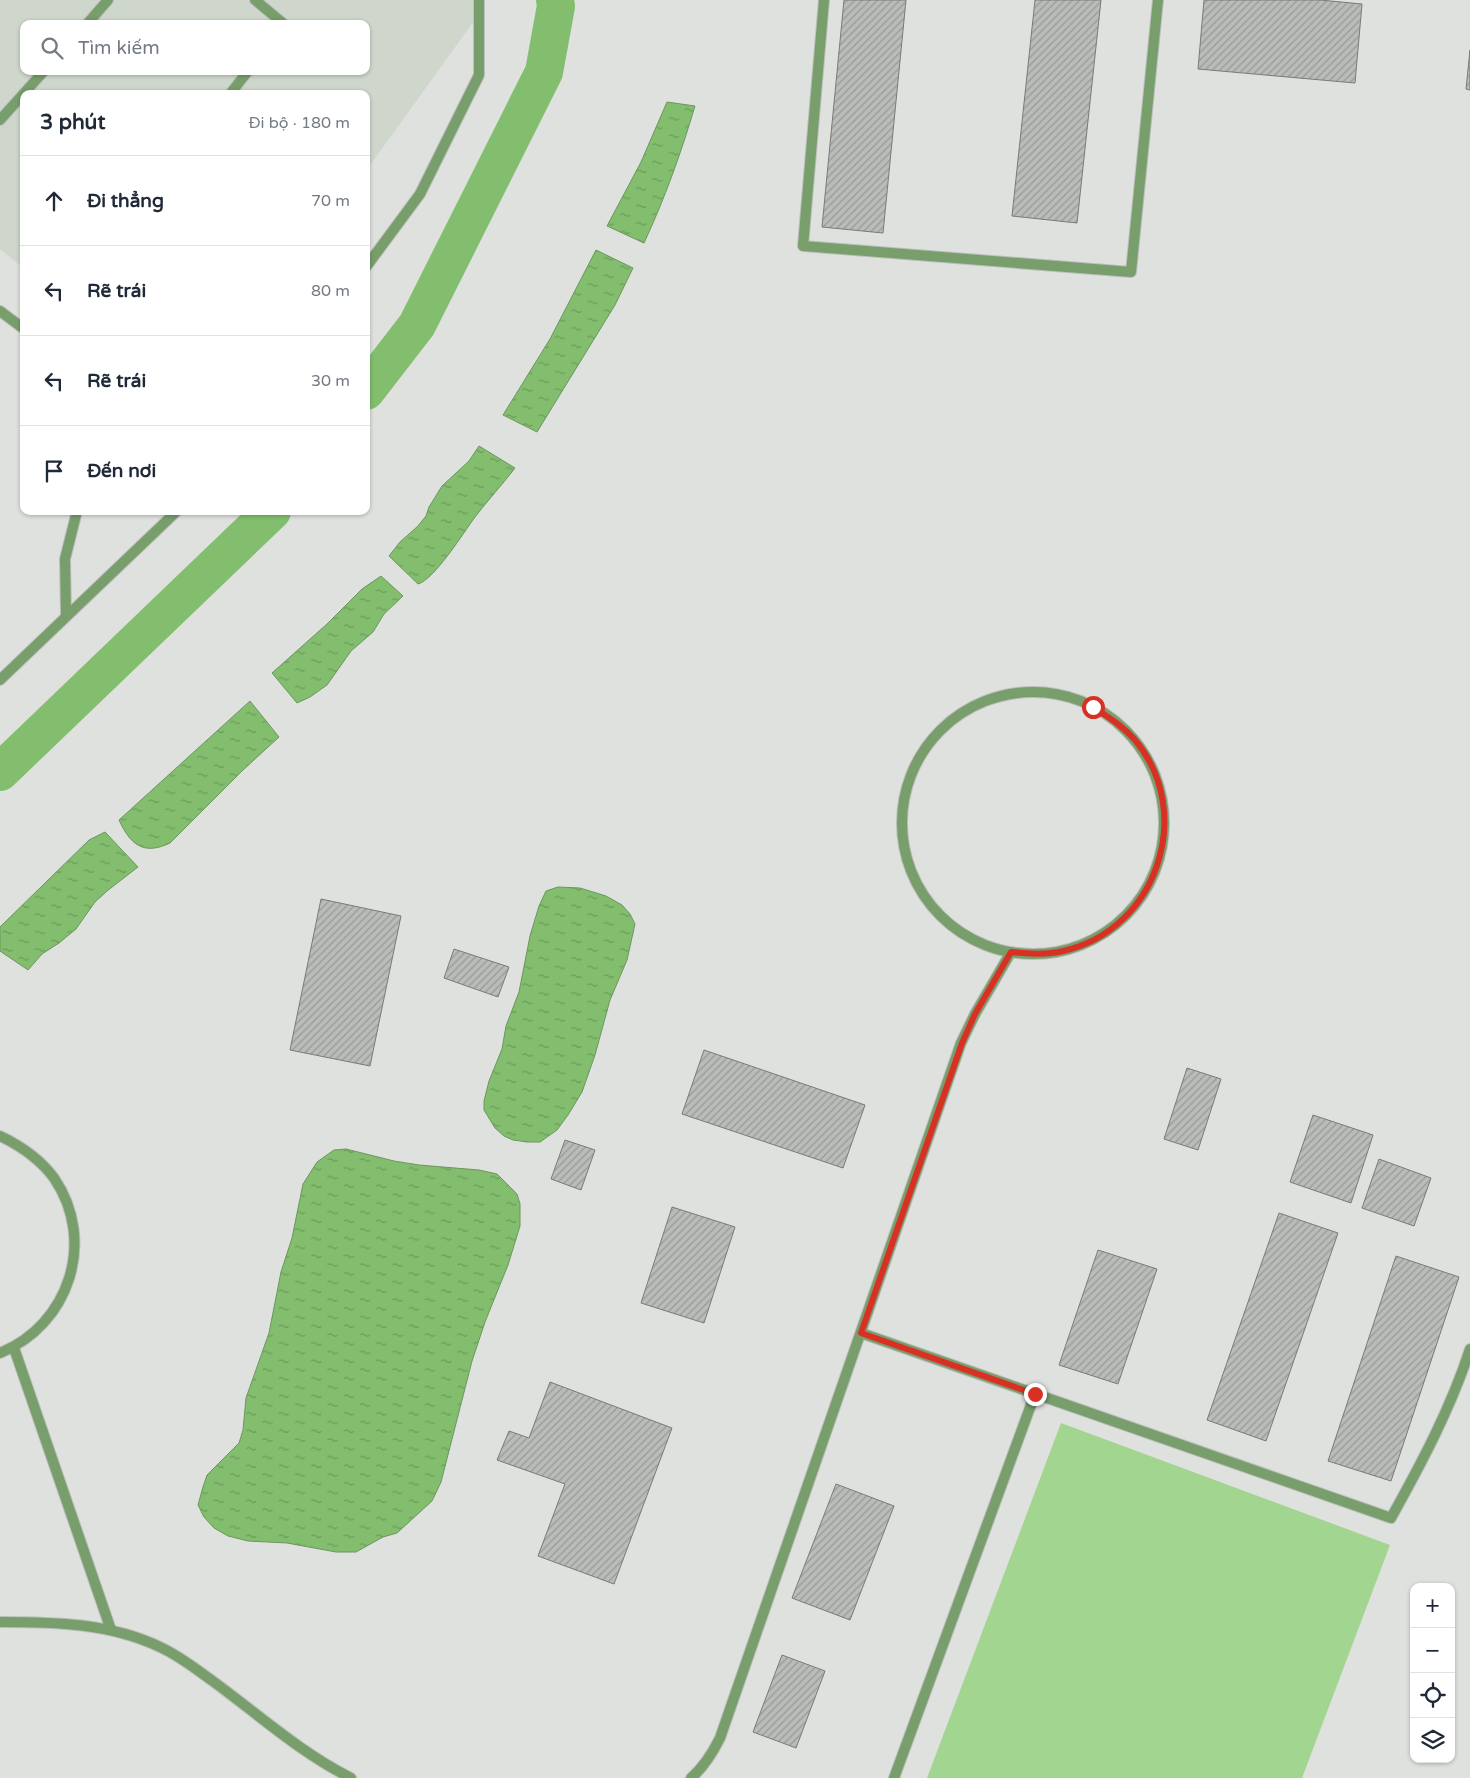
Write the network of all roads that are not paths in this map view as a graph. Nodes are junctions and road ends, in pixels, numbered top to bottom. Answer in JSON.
{"nodes":[{"id":1,"x":108,"y":0,"type":"edge"},
{"id":2,"x":255,"y":0,"type":"edge"},
{"id":3,"x":479,"y":0,"type":"edge"},
{"id":4,"x":824,"y":0,"type":"edge"},
{"id":5,"x":1158,"y":0,"type":"edge"},
{"id":6,"x":90,"y":20,"type":"edge"},
{"id":7,"x":279,"y":20,"type":"edge"},
{"id":8,"x":40,"y":75,"type":"edge"},
{"id":9,"x":245,"y":75,"type":"edge"},
{"id":10,"x":27,"y":90,"type":"edge"},
{"id":11,"x":233,"y":90,"type":"edge"},
{"id":12,"x":20,"y":98,"type":"edge"},
{"id":13,"x":0,"y":120,"type":"edge"},
{"id":14,"x":370,"y":262,"type":"edge"},
{"id":15,"x":0,"y":311,"type":"edge"},
{"id":16,"x":20,"y":325,"type":"edge"},
{"id":17,"x":76,"y":515,"type":"edge"},
{"id":18,"x":173,"y":515,"type":"edge"},
{"id":19,"x":66,"y":615,"type":"junction"},
{"id":20,"x":0,"y":680,"type":"edge"},
{"id":21,"x":1011,"y":952,"type":"junction"},
{"id":22,"x":0,"y":1136,"type":"edge"},
{"id":23,"x":861,"y":1333,"type":"junction"},
{"id":24,"x":14,"y":1348,"type":"junction"},
{"id":25,"x":1470,"y":1349,"type":"edge"},
{"id":26,"x":0,"y":1353,"type":"edge"},
{"id":27,"x":1035,"y":1394,"type":"junction"},
{"id":28,"x":0,"y":1622,"type":"edge"},
{"id":29,"x":111,"y":1630,"type":"junction"},
{"id":30,"x":693,"y":1777,"type":"edge"},
{"id":31,"x":351,"y":1778,"type":"edge"},
{"id":32,"x":894,"y":1778,"type":"edge"}],
"edges":[{"from":1,"to":6,"type":"street"},
{"from":2,"to":7,"type":"street"},
{"from":3,"to":14,"type":"street"},
{"from":4,"to":5,"type":"street"},
{"from":8,"to":10,"type":"street"},
{"from":9,"to":11,"type":"street"},
{"from":12,"to":13,"type":"street"},
{"from":15,"to":16,"type":"street"},
{"from":17,"to":19,"type":"street"},
{"from":18,"to":19,"type":"street"},
{"from":19,"to":20,"type":"street"},
{"from":21,"to":21,"type":"street"},
{"from":21,"to":23,"type":"street"},
{"from":22,"to":24,"type":"street"},
{"from":23,"to":27,"type":"street"},
{"from":23,"to":30,"type":"street"},
{"from":24,"to":26,"type":"street"},
{"from":24,"to":29,"type":"street"},
{"from":25,"to":27,"type":"street"},
{"from":27,"to":32,"type":"street"},
{"from":28,"to":29,"type":"street"},
{"from":29,"to":31,"type":"street"}]}
